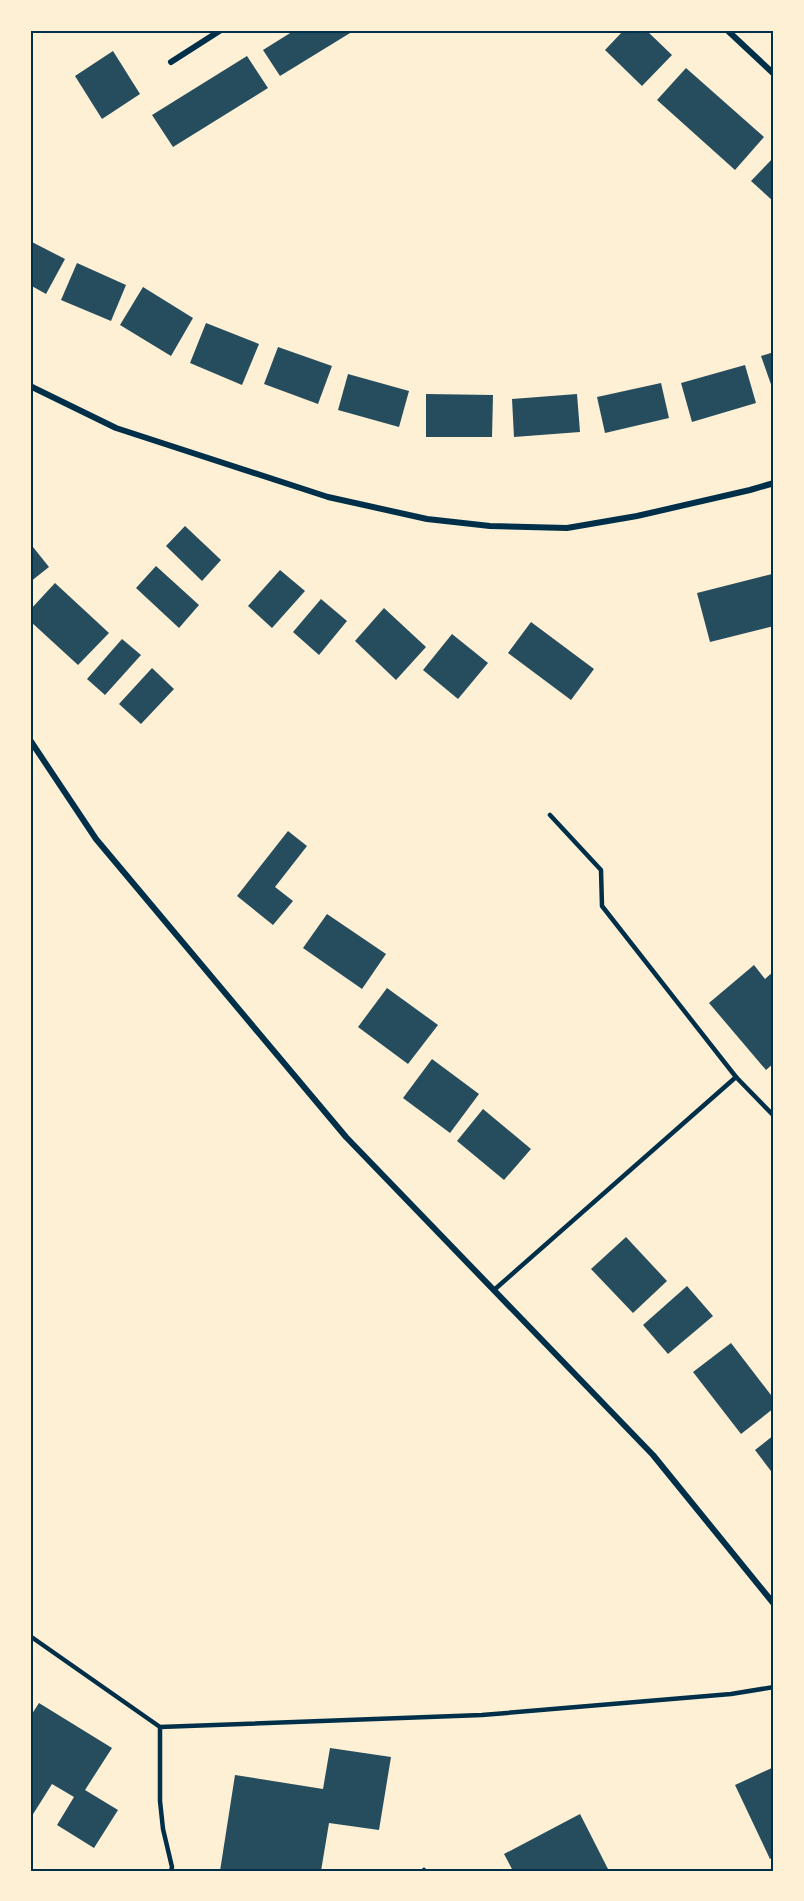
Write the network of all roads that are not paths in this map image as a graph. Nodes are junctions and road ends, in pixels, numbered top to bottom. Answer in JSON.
{"nodes":[{"id":1,"x":221,"y":30,"type":"edge"},
{"id":2,"x":727,"y":30,"type":"edge"},
{"id":3,"x":171,"y":62,"type":"dead end"},
{"id":4,"x":774,"y":74,"type":"edge"},
{"id":5,"x":30,"y":386,"type":"edge"},
{"id":6,"x":774,"y":483,"type":"edge"},
{"id":7,"x":30,"y":740,"type":"edge"},
{"id":8,"x":550,"y":815,"type":"dead end"},
{"id":9,"x":736,"y":1077,"type":"junction"},
{"id":10,"x":774,"y":1116,"type":"edge"},
{"id":11,"x":494,"y":1290,"type":"junction"},
{"id":12,"x":774,"y":1604,"type":"edge"},
{"id":13,"x":30,"y":1636,"type":"edge"},
{"id":14,"x":774,"y":1687,"type":"edge"},
{"id":15,"x":160,"y":1727,"type":"junction"},
{"id":16,"x":171,"y":1871,"type":"edge"}],
"edges":[{"from":1,"to":3,"type":"street"},
{"from":2,"to":4,"type":"street"},
{"from":5,"to":6,"type":"street"},
{"from":7,"to":11,"type":"street"},
{"from":8,"to":9,"type":"lane"},
{"from":9,"to":10,"type":"lane"},
{"from":9,"to":11,"type":"lane"},
{"from":11,"to":12,"type":"street"},
{"from":13,"to":15,"type":"lane"},
{"from":14,"to":15,"type":"lane"},
{"from":15,"to":16,"type":"lane"}]}
